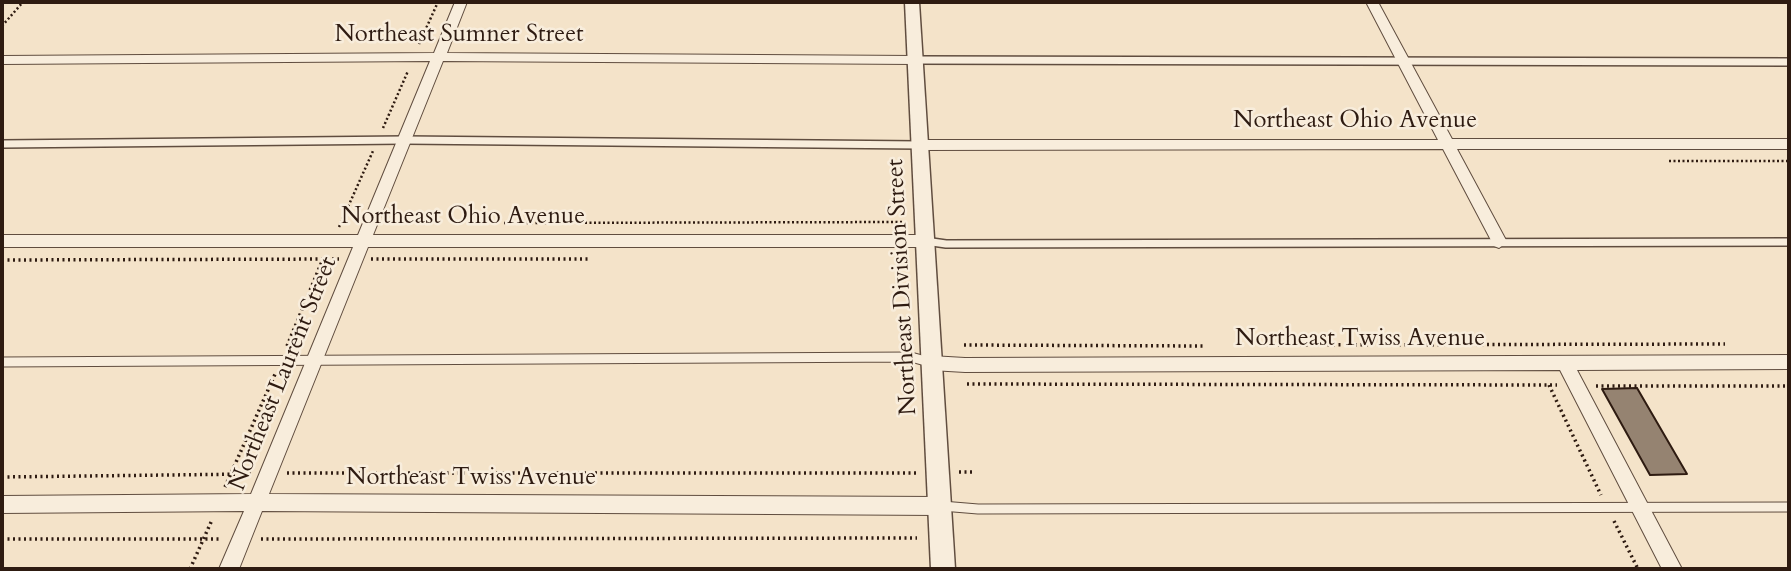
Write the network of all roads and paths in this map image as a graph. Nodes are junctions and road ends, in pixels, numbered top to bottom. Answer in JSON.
{"nodes":[{"id":1,"x":23,"y":2,"type":"edge"},
{"id":2,"x":438,"y":2,"type":"edge"},
{"id":3,"x":461,"y":2,"type":"edge"},
{"id":4,"x":912,"y":2,"type":"edge"},
{"id":5,"x":1372,"y":2,"type":"edge"},
{"id":6,"x":2,"y":26,"type":"edge"},
{"id":7,"x":412,"y":57,"type":"junction"},
{"id":8,"x":438,"y":58,"type":"junction"},
{"id":9,"x":2,"y":60,"type":"edge"},
{"id":10,"x":915,"y":60,"type":"junction"},
{"id":11,"x":1403,"y":60,"type":"junction"},
{"id":12,"x":1789,"y":62,"type":"edge"},
{"id":13,"x":377,"y":140,"type":"junction"},
{"id":14,"x":405,"y":140,"type":"junction"},
{"id":15,"x":1447,"y":143,"type":"junction"},
{"id":16,"x":2,"y":144,"type":"edge"},
{"id":17,"x":1789,"y":144,"type":"edge"},
{"id":18,"x":920,"y":145,"type":"junction"},
{"id":19,"x":905,"y":222,"type":"dead end"},
{"id":20,"x":495,"y":223,"type":"dead end"},
{"id":21,"x":332,"y":239,"type":"junction"},
{"id":22,"x":364,"y":239,"type":"junction"},
{"id":23,"x":2,"y":241,"type":"edge"},
{"id":24,"x":925,"y":241,"type":"junction"},
{"id":25,"x":1499,"y":242,"type":"junction"},
{"id":26,"x":1789,"y":243,"type":"edge"},
{"id":27,"x":323,"y":259,"type":"junction"},
{"id":28,"x":356,"y":259,"type":"junction"},
{"id":29,"x":595,"y":259,"type":"dead end"},
{"id":30,"x":2,"y":260,"type":"edge"},
{"id":31,"x":1522,"y":343,"type":"junction"},
{"id":32,"x":1733,"y":344,"type":"dead end"},
{"id":33,"x":964,"y":345,"type":"dead end"},
{"id":34,"x":1257,"y":345,"type":"dead end"},
{"id":35,"x":1215,"y":346,"type":"dead end"},
{"id":36,"x":282,"y":359,"type":"junction"},
{"id":37,"x":316,"y":359,"type":"junction"},
{"id":38,"x":2,"y":362,"type":"edge"},
{"id":39,"x":1535,"y":362,"type":"junction"},
{"id":40,"x":1564,"y":362,"type":"junction"},
{"id":41,"x":1789,"y":362,"type":"edge"},
{"id":42,"x":932,"y":363,"type":"junction"},
{"id":43,"x":967,"y":384,"type":"dead end"},
{"id":44,"x":1549,"y":385,"type":"junction"},
{"id":45,"x":1576,"y":386,"type":"junction"},
{"id":46,"x":1789,"y":386,"type":"edge"},
{"id":47,"x":937,"y":472,"type":"junction"},
{"id":48,"x":974,"y":472,"type":"dead end"},
{"id":49,"x":268,"y":473,"type":"junction"},
{"id":50,"x":230,"y":475,"type":"junction"},
{"id":51,"x":2,"y":477,"type":"edge"},
{"id":52,"x":256,"y":502,"type":"junction"},
{"id":53,"x":218,"y":503,"type":"junction"},
{"id":54,"x":2,"y":505,"type":"edge"},
{"id":55,"x":939,"y":506,"type":"junction"},
{"id":56,"x":1607,"y":507,"type":"junction"},
{"id":57,"x":1639,"y":507,"type":"junction"},
{"id":58,"x":1789,"y":507,"type":"edge"},
{"id":59,"x":917,"y":538,"type":"dead end"},
{"id":60,"x":2,"y":539,"type":"edge"},
{"id":61,"x":241,"y":539,"type":"junction"},
{"id":62,"x":204,"y":540,"type":"junction"},
{"id":63,"x":190,"y":569,"type":"edge"},
{"id":64,"x":229,"y":569,"type":"edge"},
{"id":65,"x":943,"y":569,"type":"edge"},
{"id":66,"x":1638,"y":569,"type":"edge"},
{"id":67,"x":1672,"y":569,"type":"edge"}],
"edges":[{"from":1,"to":6,"type":"path"},
{"from":2,"to":7,"type":"path"},
{"from":3,"to":8,"type":"street","name":"Northeast Laurent Street"},
{"from":4,"to":10,"type":"street","name":"Northeast Division Street"},
{"from":5,"to":11,"type":"street"},
{"from":7,"to":8,"type":"street","name":"Northeast Sumner Street"},
{"from":7,"to":9,"type":"street","name":"Northeast Sumner Street"},
{"from":7,"to":13,"type":"path"},
{"from":8,"to":10,"type":"street","name":"Northeast Sumner Street"},
{"from":8,"to":14,"type":"street","name":"Northeast Laurent Street"},
{"from":10,"to":11,"type":"lane"},
{"from":10,"to":18,"type":"street","name":"Northeast Division Street"},
{"from":11,"to":12,"type":"lane"},
{"from":11,"to":15,"type":"street"},
{"from":13,"to":14,"type":"lane"},
{"from":13,"to":16,"type":"lane"},
{"from":13,"to":21,"type":"path"},
{"from":14,"to":18,"type":"lane"},
{"from":14,"to":22,"type":"street","name":"Northeast Laurent Street"},
{"from":15,"to":17,"type":"street","name":"Northeast Ohio Avenue"},
{"from":15,"to":18,"type":"street","name":"Northeast Ohio Avenue"},
{"from":15,"to":25,"type":"street"},
{"from":18,"to":24,"type":"street","name":"Northeast Division Street"},
{"from":19,"to":20,"type":"path"},
{"from":21,"to":22,"type":"street","name":"Northeast Ohio Avenue"},
{"from":21,"to":23,"type":"street","name":"Northeast Ohio Avenue"},
{"from":21,"to":27,"type":"path"},
{"from":22,"to":24,"type":"street","name":"Northeast Ohio Avenue"},
{"from":22,"to":28,"type":"street","name":"Northeast Laurent Street"},
{"from":24,"to":25,"type":"lane"},
{"from":24,"to":42,"type":"street","name":"Northeast Division Street"},
{"from":25,"to":26,"type":"lane"},
{"from":27,"to":28,"type":"path"},
{"from":27,"to":30,"type":"path"},
{"from":27,"to":36,"type":"path"},
{"from":28,"to":29,"type":"path"},
{"from":28,"to":37,"type":"street","name":"Northeast Laurent Street"},
{"from":31,"to":32,"type":"path"},
{"from":31,"to":34,"type":"path"},
{"from":31,"to":39,"type":"path"},
{"from":33,"to":35,"type":"path"},
{"from":36,"to":37,"type":"lane"},
{"from":36,"to":38,"type":"lane"},
{"from":36,"to":50,"type":"path"},
{"from":37,"to":42,"type":"lane"},
{"from":37,"to":49,"type":"street","name":"Northeast Laurent Street"},
{"from":39,"to":40,"type":"street","name":"Northeast Twiss Avenue"},
{"from":39,"to":42,"type":"street","name":"Northeast Twiss Avenue"},
{"from":39,"to":44,"type":"path"},
{"from":40,"to":41,"type":"street","name":"Northeast Twiss Avenue"},
{"from":40,"to":45,"type":"street"},
{"from":42,"to":47,"type":"street","name":"Northeast Division Street"},
{"from":43,"to":44,"type":"path"},
{"from":44,"to":45,"type":"path"},
{"from":44,"to":56,"type":"path"},
{"from":45,"to":46,"type":"path"},
{"from":45,"to":57,"type":"street"},
{"from":47,"to":48,"type":"path"},
{"from":47,"to":49,"type":"path"},
{"from":47,"to":55,"type":"street","name":"Northeast Division Street"},
{"from":49,"to":50,"type":"path"},
{"from":49,"to":52,"type":"street","name":"Northeast Laurent Street"},
{"from":50,"to":51,"type":"path"},
{"from":50,"to":53,"type":"path"},
{"from":52,"to":53,"type":"street","name":"Northeast Twiss Avenue"},
{"from":52,"to":55,"type":"street","name":"Northeast Twiss Avenue"},
{"from":52,"to":61,"type":"street","name":"Northeast Laurent Street"},
{"from":53,"to":54,"type":"street","name":"Northeast Twiss Avenue"},
{"from":53,"to":62,"type":"path"},
{"from":55,"to":56,"type":"lane"},
{"from":55,"to":65,"type":"street","name":"Northeast Division Street"},
{"from":56,"to":57,"type":"lane"},
{"from":56,"to":66,"type":"path"},
{"from":57,"to":58,"type":"lane"},
{"from":57,"to":67,"type":"street"},
{"from":59,"to":61,"type":"path"},
{"from":60,"to":62,"type":"path"},
{"from":61,"to":62,"type":"path"},
{"from":61,"to":64,"type":"street","name":"Northeast Laurent Street"},
{"from":62,"to":63,"type":"path"}]}
